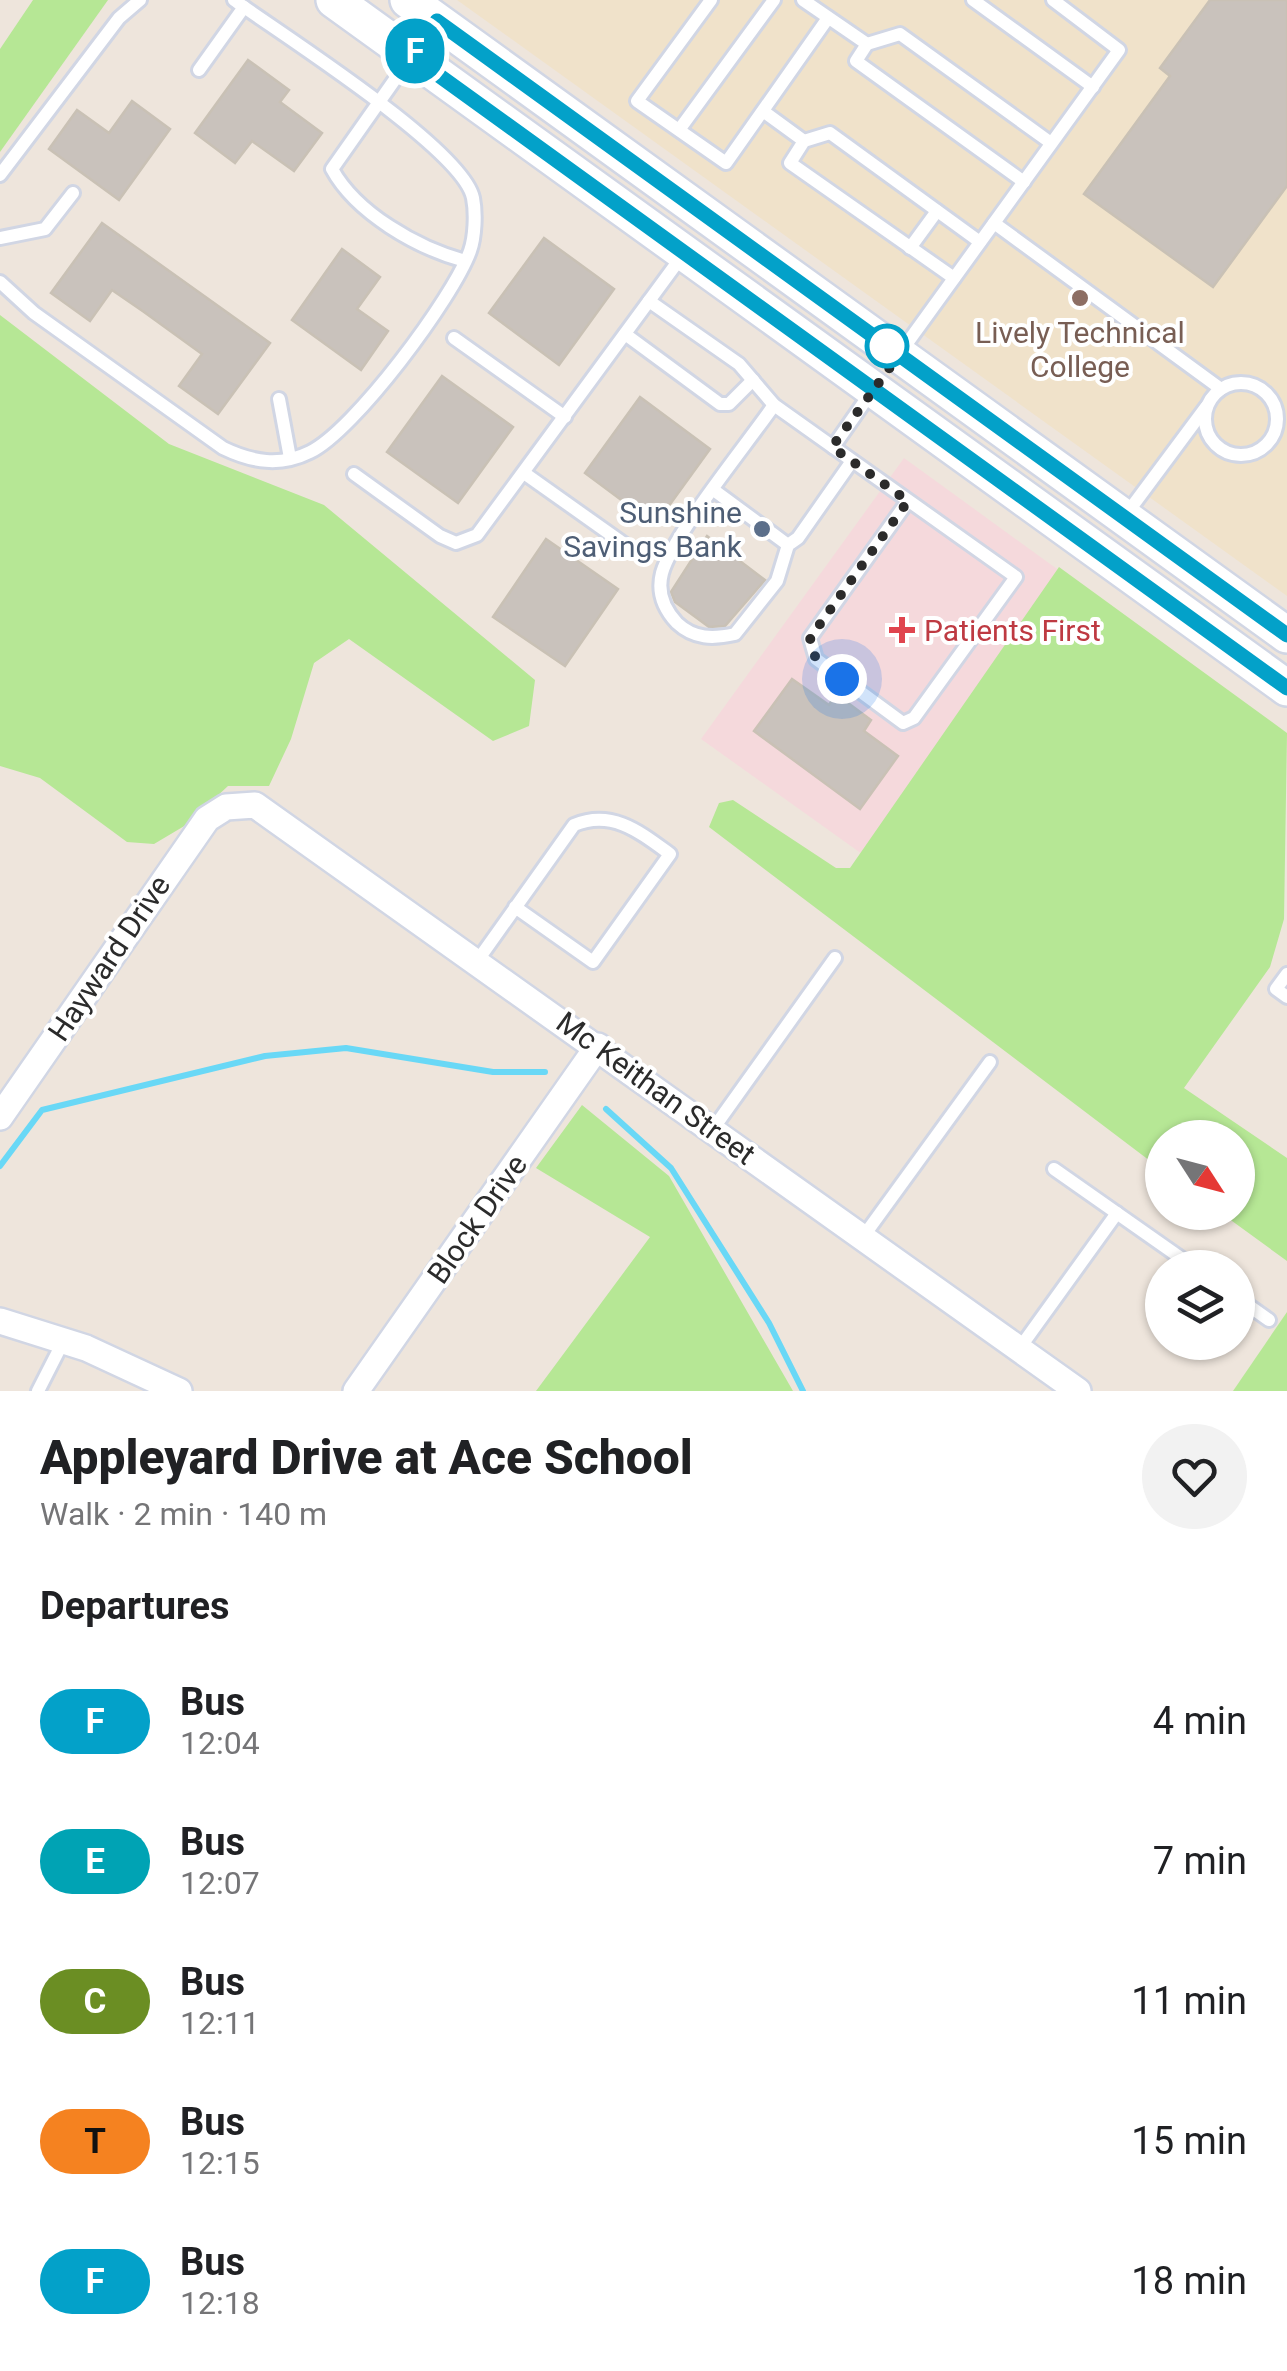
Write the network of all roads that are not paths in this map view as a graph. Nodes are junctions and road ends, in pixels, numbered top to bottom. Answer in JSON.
{"nodes":[{"id":1,"x":140,"y":0,"type":"edge"},
{"id":2,"x":334,"y":0,"type":"edge"},
{"id":3,"x":408,"y":0,"type":"edge"},
{"id":4,"x":710,"y":0,"type":"edge"},
{"id":5,"x":774,"y":0,"type":"edge"},
{"id":6,"x":803,"y":0,"type":"edge"},
{"id":7,"x":973,"y":0,"type":"edge"},
{"id":8,"x":1053,"y":0,"type":"edge"},
{"id":9,"x":240,"y":4,"type":"edge"},
{"id":10,"x":440,"y":16,"type":"junction"},
{"id":11,"x":828,"y":18,"type":"junction"},
{"id":12,"x":867,"y":44,"type":"junction"},
{"id":13,"x":412,"y":56,"type":"junction"},
{"id":14,"x":198,"y":70,"type":"dead end"},
{"id":15,"x":1092,"y":87,"type":"junction"},
{"id":16,"x":378,"y":104,"type":"junction"},
{"id":17,"x":762,"y":110,"type":"junction"},
{"id":18,"x":679,"y":130,"type":"junction"},
{"id":19,"x":804,"y":141,"type":"junction"},
{"id":20,"x":1052,"y":143,"type":"junction"},
{"id":21,"x":0,"y":175,"type":"edge"},
{"id":22,"x":1024,"y":182,"type":"junction"},
{"id":23,"x":73,"y":193,"type":"dead end"},
{"id":24,"x":937,"y":210,"type":"junction"},
{"id":25,"x":994,"y":223,"type":"junction"},
{"id":26,"x":0,"y":238,"type":"edge"},
{"id":27,"x":980,"y":242,"type":"junction"},
{"id":28,"x":910,"y":248,"type":"junction"},
{"id":29,"x":684,"y":253,"type":"junction"},
{"id":30,"x":465,"y":261,"type":"junction"},
{"id":31,"x":954,"y":278,"type":"junction"},
{"id":32,"x":0,"y":282,"type":"edge"},
{"id":33,"x":649,"y":301,"type":"junction"},
{"id":34,"x":624,"y":334,"type":"junction"},
{"id":35,"x":454,"y":338,"type":"dead end"},
{"id":36,"x":899,"y":355,"type":"junction"},
{"id":37,"x":753,"y":380,"type":"junction"},
{"id":38,"x":874,"y":389,"type":"junction"},
{"id":39,"x":1221,"y":389,"type":"junction"},
{"id":40,"x":279,"y":399,"type":"dead end"},
{"id":41,"x":1208,"y":404,"type":"junction"},
{"id":42,"x":774,"y":405,"type":"junction"},
{"id":43,"x":565,"y":417,"type":"junction"},
{"id":44,"x":1281,"y":432,"type":"edge"},
{"id":45,"x":832,"y":447,"type":"junction"},
{"id":46,"x":290,"y":458,"type":"junction"},
{"id":47,"x":852,"y":461,"type":"junction"},
{"id":48,"x":354,"y":474,"type":"dead end"},
{"id":49,"x":524,"y":474,"type":"junction"},
{"id":50,"x":714,"y":491,"type":"junction"},
{"id":51,"x":908,"y":501,"type":"junction"},
{"id":52,"x":1124,"y":518,"type":"junction"},
{"id":53,"x":788,"y":545,"type":"junction"},
{"id":54,"x":634,"y":551,"type":"dead end"},
{"id":55,"x":1287,"y":635,"type":"edge"},
{"id":56,"x":1287,"y":688,"type":"edge"},
{"id":57,"x":226,"y":806,"type":"joint"},
{"id":58,"x":516,"y":907,"type":"junction"},
{"id":59,"x":835,"y":958,"type":"dead end"},
{"id":60,"x":478,"y":960,"type":"junction"},
{"id":61,"x":1287,"y":974,"type":"edge"},
{"id":62,"x":1287,"y":996,"type":"edge"},
{"id":63,"x":598,"y":1046,"type":"junction"},
{"id":64,"x":990,"y":1062,"type":"dead end"},
{"id":65,"x":0,"y":1117,"type":"edge"},
{"id":66,"x":712,"y":1129,"type":"junction"},
{"id":67,"x":1054,"y":1169,"type":"dead end"},
{"id":68,"x":1117,"y":1213,"type":"junction"},
{"id":69,"x":863,"y":1237,"type":"junction"},
{"id":70,"x":1169,"y":1250,"type":"edge"},
{"id":71,"x":1255,"y":1310,"type":"edge"},
{"id":72,"x":0,"y":1320,"type":"edge"},
{"id":73,"x":1269,"y":1320,"type":"dead end"},
{"id":74,"x":64,"y":1340,"type":"junction"},
{"id":75,"x":1020,"y":1349,"type":"junction"},
{"id":76,"x":38,"y":1391,"type":"edge"},
{"id":77,"x":179,"y":1391,"type":"edge"},
{"id":78,"x":356,"y":1391,"type":"edge"},
{"id":79,"x":1078,"y":1391,"type":"edge"}],
"edges":[{"from":1,"to":21,"type":"lane"},
{"from":2,"to":13,"type":"main road"},
{"from":3,"to":10,"type":"main road"},
{"from":4,"to":18,"type":"lane"},
{"from":5,"to":18,"type":"lane"},
{"from":6,"to":11,"type":"lane"},
{"from":7,"to":15,"type":"lane"},
{"from":8,"to":15,"type":"lane"},
{"from":9,"to":14,"type":"lane"},
{"from":9,"to":16,"type":"lane"},
{"from":10,"to":13,"type":"main road"},
{"from":10,"to":36,"type":"main road"},
{"from":11,"to":12,"type":"lane"},
{"from":11,"to":17,"type":"lane"},
{"from":12,"to":20,"type":"lane"},
{"from":12,"to":22,"type":"lane"},
{"from":13,"to":16,"type":"lane"},
{"from":13,"to":29,"type":"main road"},
{"from":15,"to":20,"type":"lane"},
{"from":16,"to":30,"type":"lane"},
{"from":16,"to":30,"type":"lane"},
{"from":17,"to":18,"type":"lane"},
{"from":17,"to":19,"type":"lane"},
{"from":19,"to":24,"type":"lane"},
{"from":19,"to":28,"type":"lane"},
{"from":20,"to":22,"type":"lane"},
{"from":22,"to":25,"type":"lane"},
{"from":23,"to":26,"type":"lane"},
{"from":24,"to":27,"type":"lane"},
{"from":24,"to":28,"type":"lane"},
{"from":25,"to":27,"type":"lane"},
{"from":25,"to":39,"type":"lane"},
{"from":27,"to":31,"type":"lane"},
{"from":28,"to":31,"type":"lane"},
{"from":29,"to":33,"type":"lane"},
{"from":29,"to":38,"type":"main road"},
{"from":30,"to":46,"type":"lane"},
{"from":31,"to":36,"type":"lane"},
{"from":32,"to":46,"type":"lane"},
{"from":33,"to":34,"type":"lane"},
{"from":33,"to":37,"type":"lane"},
{"from":34,"to":37,"type":"lane"},
{"from":34,"to":43,"type":"lane"},
{"from":35,"to":43,"type":"lane"},
{"from":36,"to":38,"type":"main road"},
{"from":36,"to":52,"type":"main road"},
{"from":37,"to":42,"type":"lane"},
{"from":38,"to":45,"type":"lane"},
{"from":38,"to":56,"type":"main road"},
{"from":39,"to":41,"type":"lane"},
{"from":39,"to":44,"type":"lane"},
{"from":40,"to":46,"type":"lane"},
{"from":41,"to":44,"type":"lane"},
{"from":41,"to":52,"type":"lane"},
{"from":42,"to":45,"type":"lane"},
{"from":42,"to":50,"type":"lane"},
{"from":43,"to":49,"type":"lane"},
{"from":45,"to":47,"type":"lane"},
{"from":47,"to":51,"type":"lane"},
{"from":47,"to":53,"type":"lane"},
{"from":48,"to":49,"type":"lane"},
{"from":49,"to":54,"type":"lane"},
{"from":50,"to":53,"type":"lane"},
{"from":50,"to":53,"type":"lane"},
{"from":51,"to":51,"type":"lane"},
{"from":52,"to":55,"type":"main road"},
{"from":57,"to":60,"type":"street","name":"Mc Keithan Street"},
{"from":57,"to":65,"type":"street","name":"Hayward Drive"},
{"from":58,"to":58,"type":"lane"},
{"from":58,"to":60,"type":"lane"},
{"from":59,"to":66,"type":"lane"},
{"from":60,"to":63,"type":"street","name":"Mc Keithan Street"},
{"from":61,"to":62,"type":"lane"},
{"from":63,"to":66,"type":"street","name":"Mc Keithan Street"},
{"from":63,"to":78,"type":"street","name":"Block Drive"},
{"from":64,"to":69,"type":"lane"},
{"from":66,"to":69,"type":"street","name":"Mc Keithan Street"},
{"from":67,"to":68,"type":"lane"},
{"from":68,"to":70,"type":"lane"},
{"from":68,"to":75,"type":"lane"},
{"from":69,"to":75,"type":"street","name":"Mc Keithan Street"},
{"from":71,"to":73,"type":"lane"},
{"from":72,"to":74,"type":"street"},
{"from":74,"to":76,"type":"lane"},
{"from":74,"to":77,"type":"street"},
{"from":75,"to":79,"type":"street","name":"Mc Keithan Street"}]}
